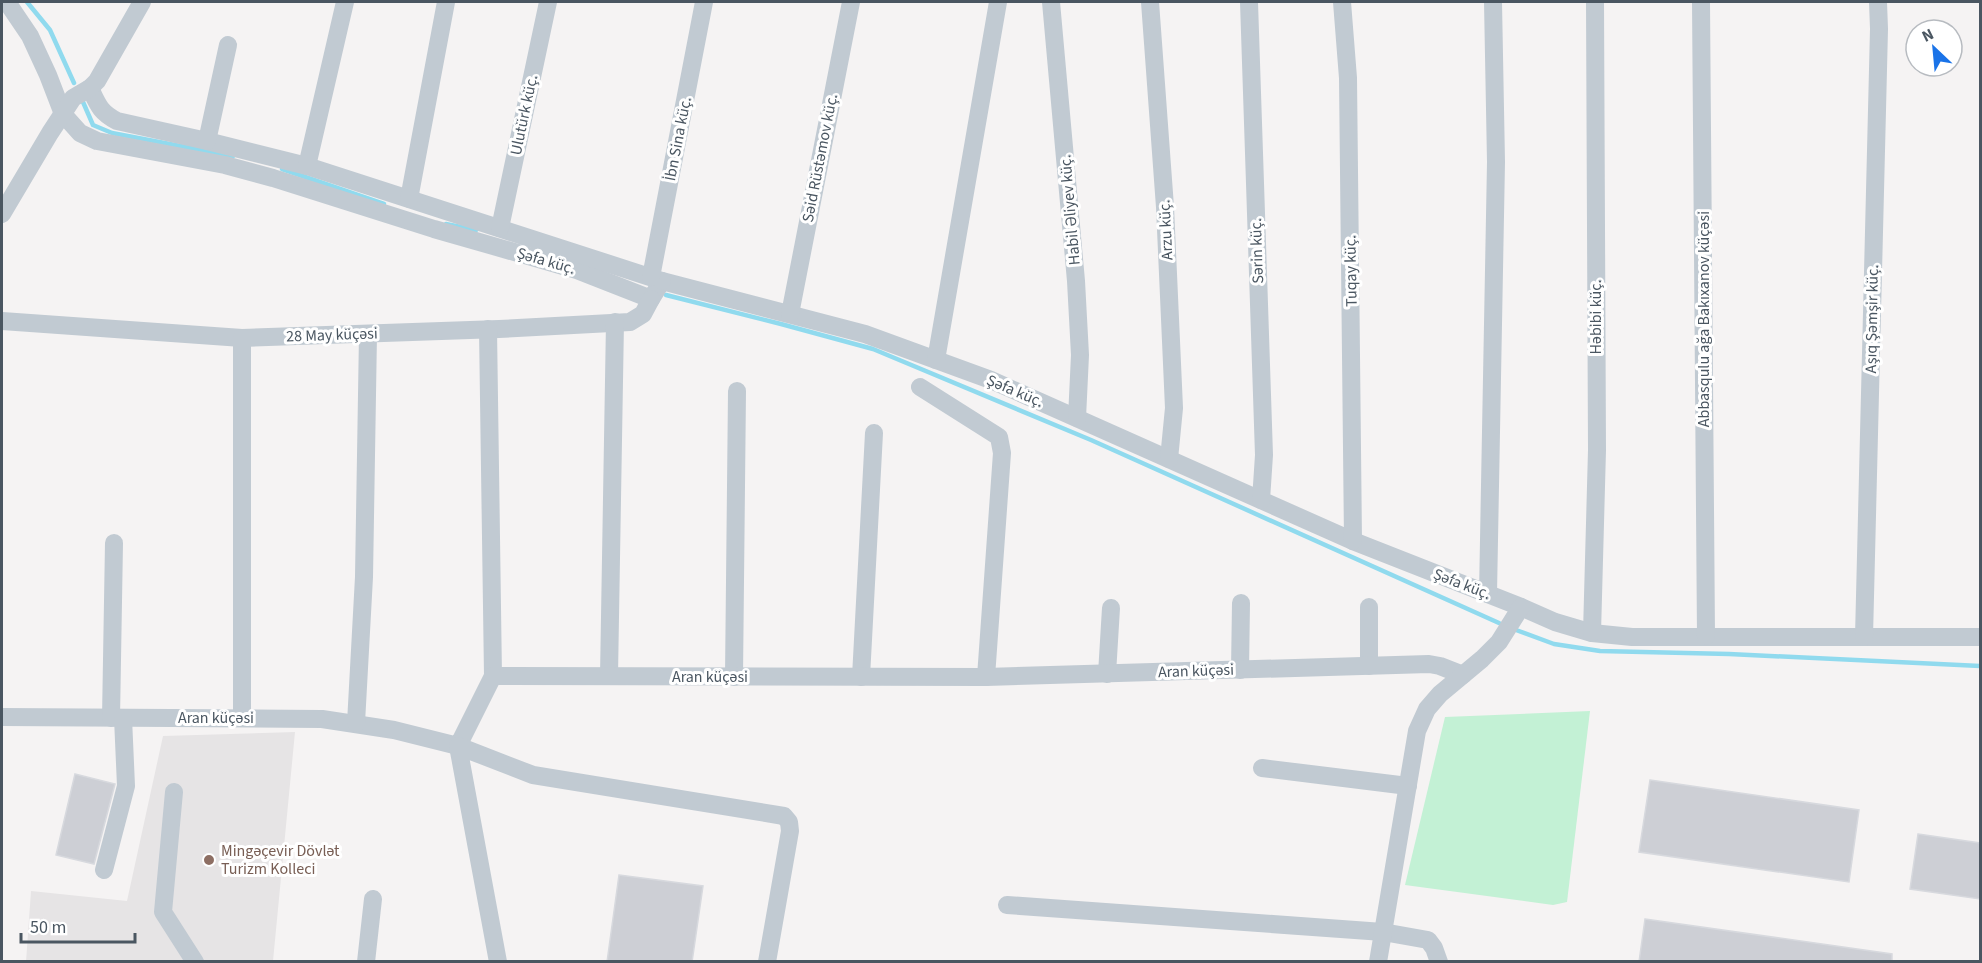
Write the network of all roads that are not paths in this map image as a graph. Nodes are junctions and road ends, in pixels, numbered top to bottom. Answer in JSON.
{"nodes":[{"id":1,"x":8,"y":2,"type":"edge"},
{"id":2,"x":142,"y":2,"type":"edge"},
{"id":3,"x":345,"y":2,"type":"edge"},
{"id":4,"x":446,"y":2,"type":"edge"},
{"id":5,"x":548,"y":2,"type":"edge"},
{"id":6,"x":704,"y":2,"type":"edge"},
{"id":7,"x":851,"y":2,"type":"edge"},
{"id":8,"x":998,"y":2,"type":"edge"},
{"id":9,"x":1051,"y":2,"type":"edge"},
{"id":10,"x":1150,"y":2,"type":"edge"},
{"id":11,"x":1249,"y":2,"type":"edge"},
{"id":12,"x":1342,"y":2,"type":"edge"},
{"id":13,"x":1493,"y":2,"type":"edge"},
{"id":14,"x":1595,"y":2,"type":"edge"},
{"id":15,"x":1701,"y":2,"type":"edge"},
{"id":16,"x":1878,"y":2,"type":"edge"},
{"id":17,"x":228,"y":45,"type":"dead end"},
{"id":18,"x":90,"y":88,"type":"junction"},
{"id":19,"x":63,"y":114,"type":"junction"},
{"id":20,"x":207,"y":141,"type":"junction"},
{"id":21,"x":307,"y":166,"type":"junction"},
{"id":22,"x":409,"y":199,"type":"junction"},
{"id":23,"x":2,"y":214,"type":"edge"},
{"id":24,"x":500,"y":228,"type":"junction"},
{"id":25,"x":657,"y":279,"type":"junction"},
{"id":26,"x":651,"y":299,"type":"junction"},
{"id":27,"x":790,"y":314,"type":"junction"},
{"id":28,"x":2,"y":321,"type":"edge"},
{"id":29,"x":615,"y":322,"type":"junction"},
{"id":30,"x":488,"y":329,"type":"junction"},
{"id":31,"x":368,"y":334,"type":"junction"},
{"id":32,"x":242,"y":338,"type":"junction"},
{"id":33,"x":936,"y":360,"type":"junction"},
{"id":34,"x":920,"y":387,"type":"dead end"},
{"id":35,"x":737,"y":391,"type":"dead end"},
{"id":36,"x":1077,"y":418,"type":"junction"},
{"id":37,"x":874,"y":433,"type":"dead end"},
{"id":38,"x":1169,"y":459,"type":"junction"},
{"id":39,"x":1261,"y":500,"type":"junction"},
{"id":40,"x":1353,"y":541,"type":"junction"},
{"id":41,"x":114,"y":543,"type":"dead end"},
{"id":42,"x":1488,"y":594,"type":"junction"},
{"id":43,"x":1241,"y":603,"type":"dead end"},
{"id":44,"x":1368,"y":607,"type":"dead end"},
{"id":45,"x":1521,"y":607,"type":"junction"},
{"id":46,"x":1111,"y":608,"type":"dead end"},
{"id":47,"x":1592,"y":633,"type":"junction"},
{"id":48,"x":1706,"y":636,"type":"junction"},
{"id":49,"x":1864,"y":637,"type":"junction"},
{"id":50,"x":1980,"y":637,"type":"edge"},
{"id":51,"x":1369,"y":666,"type":"junction"},
{"id":52,"x":1240,"y":670,"type":"junction"},
{"id":53,"x":1107,"y":674,"type":"junction"},
{"id":54,"x":1462,"y":675,"type":"junction"},
{"id":55,"x":493,"y":676,"type":"junction"},
{"id":56,"x":609,"y":676,"type":"junction"},
{"id":57,"x":734,"y":677,"type":"junction"},
{"id":58,"x":861,"y":677,"type":"junction"},
{"id":59,"x":986,"y":677,"type":"junction"},
{"id":60,"x":2,"y":717,"type":"edge"},
{"id":61,"x":117,"y":718,"type":"junction"},
{"id":62,"x":242,"y":718,"type":"junction"},
{"id":63,"x":356,"y":723,"type":"junction"},
{"id":64,"x":458,"y":746,"type":"junction"},
{"id":65,"x":1262,"y":768,"type":"dead end"},
{"id":66,"x":1408,"y":786,"type":"junction"},
{"id":67,"x":174,"y":792,"type":"dead end"},
{"id":68,"x":104,"y":870,"type":"dead end"},
{"id":69,"x":373,"y":898,"type":"dead end"},
{"id":70,"x":1007,"y":905,"type":"dead end"},
{"id":71,"x":1383,"y":932,"type":"junction"},
{"id":72,"x":195,"y":962,"type":"edge"},
{"id":73,"x":366,"y":962,"type":"edge"},
{"id":74,"x":498,"y":962,"type":"edge"},
{"id":75,"x":767,"y":962,"type":"edge"},
{"id":76,"x":1378,"y":962,"type":"edge"},
{"id":77,"x":1439,"y":962,"type":"edge"}],
"edges":[{"from":1,"to":19,"type":"street"},
{"from":2,"to":18,"type":"street"},
{"from":3,"to":21,"type":"street"},
{"from":4,"to":22,"type":"street"},
{"from":5,"to":24,"type":"street","name":"Ulutürk küç."},
{"from":6,"to":25,"type":"street","name":"İbn Sina küç."},
{"from":7,"to":27,"type":"street","name":"Səid Rüstəmov küç."},
{"from":8,"to":33,"type":"street"},
{"from":9,"to":36,"type":"street","name":"Habil Əliyev küç."},
{"from":10,"to":38,"type":"street","name":"Arzu küç."},
{"from":11,"to":39,"type":"street","name":"Sərin küç."},
{"from":12,"to":40,"type":"street","name":"Tuqay küç."},
{"from":13,"to":42,"type":"street"},
{"from":14,"to":47,"type":"street","name":"Həbibi küç."},
{"from":15,"to":48,"type":"street","name":"Abbasqulu ağa Bakıxanov küçəsi"},
{"from":16,"to":49,"type":"street","name":"Aşıq Şəmşir küç."},
{"from":17,"to":20,"type":"street"},
{"from":18,"to":19,"type":"street"},
{"from":18,"to":20,"type":"street","name":"Şəfa küç."},
{"from":19,"to":23,"type":"street"},
{"from":19,"to":26,"type":"street","name":"Şəfa küç."},
{"from":20,"to":21,"type":"street","name":"Şəfa küç."},
{"from":21,"to":22,"type":"street","name":"Şəfa küç."},
{"from":22,"to":24,"type":"street","name":"Şəfa küç."},
{"from":24,"to":25,"type":"street","name":"Şəfa küç."},
{"from":25,"to":26,"type":"street"},
{"from":25,"to":27,"type":"street","name":"Şəfa küç."},
{"from":26,"to":29,"type":"street","name":"28 May küçəsi"},
{"from":27,"to":33,"type":"street","name":"Şəfa küç."},
{"from":28,"to":32,"type":"street","name":"28 May küçəsi"},
{"from":29,"to":30,"type":"street","name":"28 May küçəsi"},
{"from":29,"to":56,"type":"street"},
{"from":30,"to":31,"type":"street","name":"28 May küçəsi"},
{"from":30,"to":55,"type":"street"},
{"from":31,"to":32,"type":"street","name":"28 May küçəsi"},
{"from":31,"to":63,"type":"street"},
{"from":32,"to":62,"type":"street"},
{"from":33,"to":36,"type":"street","name":"Şəfa küç."},
{"from":34,"to":59,"type":"street"},
{"from":35,"to":57,"type":"street"},
{"from":36,"to":38,"type":"street","name":"Şəfa küç."},
{"from":37,"to":58,"type":"street"},
{"from":38,"to":39,"type":"street","name":"Şəfa küç."},
{"from":39,"to":40,"type":"street","name":"Şəfa küç."},
{"from":40,"to":42,"type":"street","name":"Şəfa küç."},
{"from":41,"to":61,"type":"street"},
{"from":42,"to":45,"type":"street","name":"Şəfa küç."},
{"from":43,"to":52,"type":"street"},
{"from":44,"to":51,"type":"street"},
{"from":45,"to":47,"type":"street","name":"Şəfa küç."},
{"from":45,"to":54,"type":"street"},
{"from":46,"to":53,"type":"street"},
{"from":47,"to":48,"type":"street","name":"Şəfa küç."},
{"from":48,"to":49,"type":"street","name":"Şəfa küç."},
{"from":49,"to":50,"type":"street","name":"Şəfa küç."},
{"from":51,"to":52,"type":"street","name":"Aran küçəsi"},
{"from":51,"to":54,"type":"street","name":"Aran küçəsi"},
{"from":52,"to":53,"type":"street","name":"Aran küçəsi"},
{"from":53,"to":59,"type":"street","name":"Aran küçəsi"},
{"from":54,"to":66,"type":"street"},
{"from":55,"to":56,"type":"street","name":"Aran küçəsi"},
{"from":55,"to":64,"type":"street"},
{"from":56,"to":57,"type":"street","name":"Aran küçəsi"},
{"from":57,"to":58,"type":"street","name":"Aran küçəsi"},
{"from":58,"to":59,"type":"street","name":"Aran küçəsi"},
{"from":60,"to":61,"type":"street","name":"Aran küçəsi"},
{"from":61,"to":62,"type":"street","name":"Aran küçəsi"},
{"from":61,"to":68,"type":"street"},
{"from":62,"to":63,"type":"street","name":"Aran küçəsi"},
{"from":63,"to":64,"type":"street","name":"Aran küçəsi"},
{"from":64,"to":74,"type":"street"},
{"from":64,"to":75,"type":"street","name":"Aran küçəsi"},
{"from":65,"to":66,"type":"street"},
{"from":66,"to":71,"type":"street"},
{"from":67,"to":72,"type":"street"},
{"from":69,"to":73,"type":"street"},
{"from":70,"to":71,"type":"street"},
{"from":71,"to":76,"type":"street"},
{"from":71,"to":77,"type":"street"}]}
